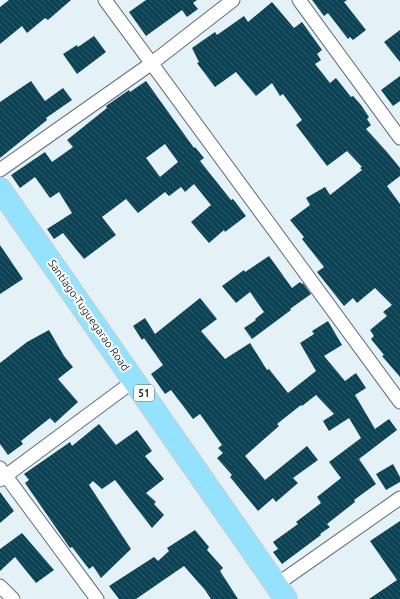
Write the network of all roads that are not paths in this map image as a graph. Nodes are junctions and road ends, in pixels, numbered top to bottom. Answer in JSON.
{"nodes":[{"id":1,"x":105,"y":0,"type":"edge"},
{"id":2,"x":233,"y":0,"type":"edge"},
{"id":3,"x":299,"y":0,"type":"edge"},
{"id":4,"x":152,"y":63,"type":"junction"},
{"id":5,"x":400,"y":138,"type":"edge"},
{"id":6,"x":0,"y":170,"type":"edge"},
{"id":7,"x":0,"y":189,"type":"edge"},
{"id":8,"x":135,"y":380,"type":"junction"},
{"id":9,"x":400,"y":402,"type":"edge"},
{"id":10,"x":2,"y":474,"type":"edge"},
{"id":11,"x":400,"y":498,"type":"edge"},
{"id":12,"x":0,"y":586,"type":"edge"},
{"id":13,"x":281,"y":592,"type":"edge"},
{"id":14,"x":13,"y":599,"type":"edge"},
{"id":15,"x":97,"y":599,"type":"edge"}],
"edges":[{"from":1,"to":4,"type":"street"},
{"from":2,"to":4,"type":"street"},
{"from":3,"to":5,"type":"street"},
{"from":4,"to":6,"type":"street"},
{"from":4,"to":9,"type":"street"},
{"from":7,"to":8,"type":"highway","name":"Santiago-Tuguegarao Road","number":"51"},
{"from":8,"to":10,"type":"street"},
{"from":8,"to":13,"type":"highway","name":"Santiago-Tuguegarao Road","number":"51"},
{"from":10,"to":15,"type":"street"},
{"from":11,"to":13,"type":"street"},
{"from":12,"to":14,"type":"street"}]}
